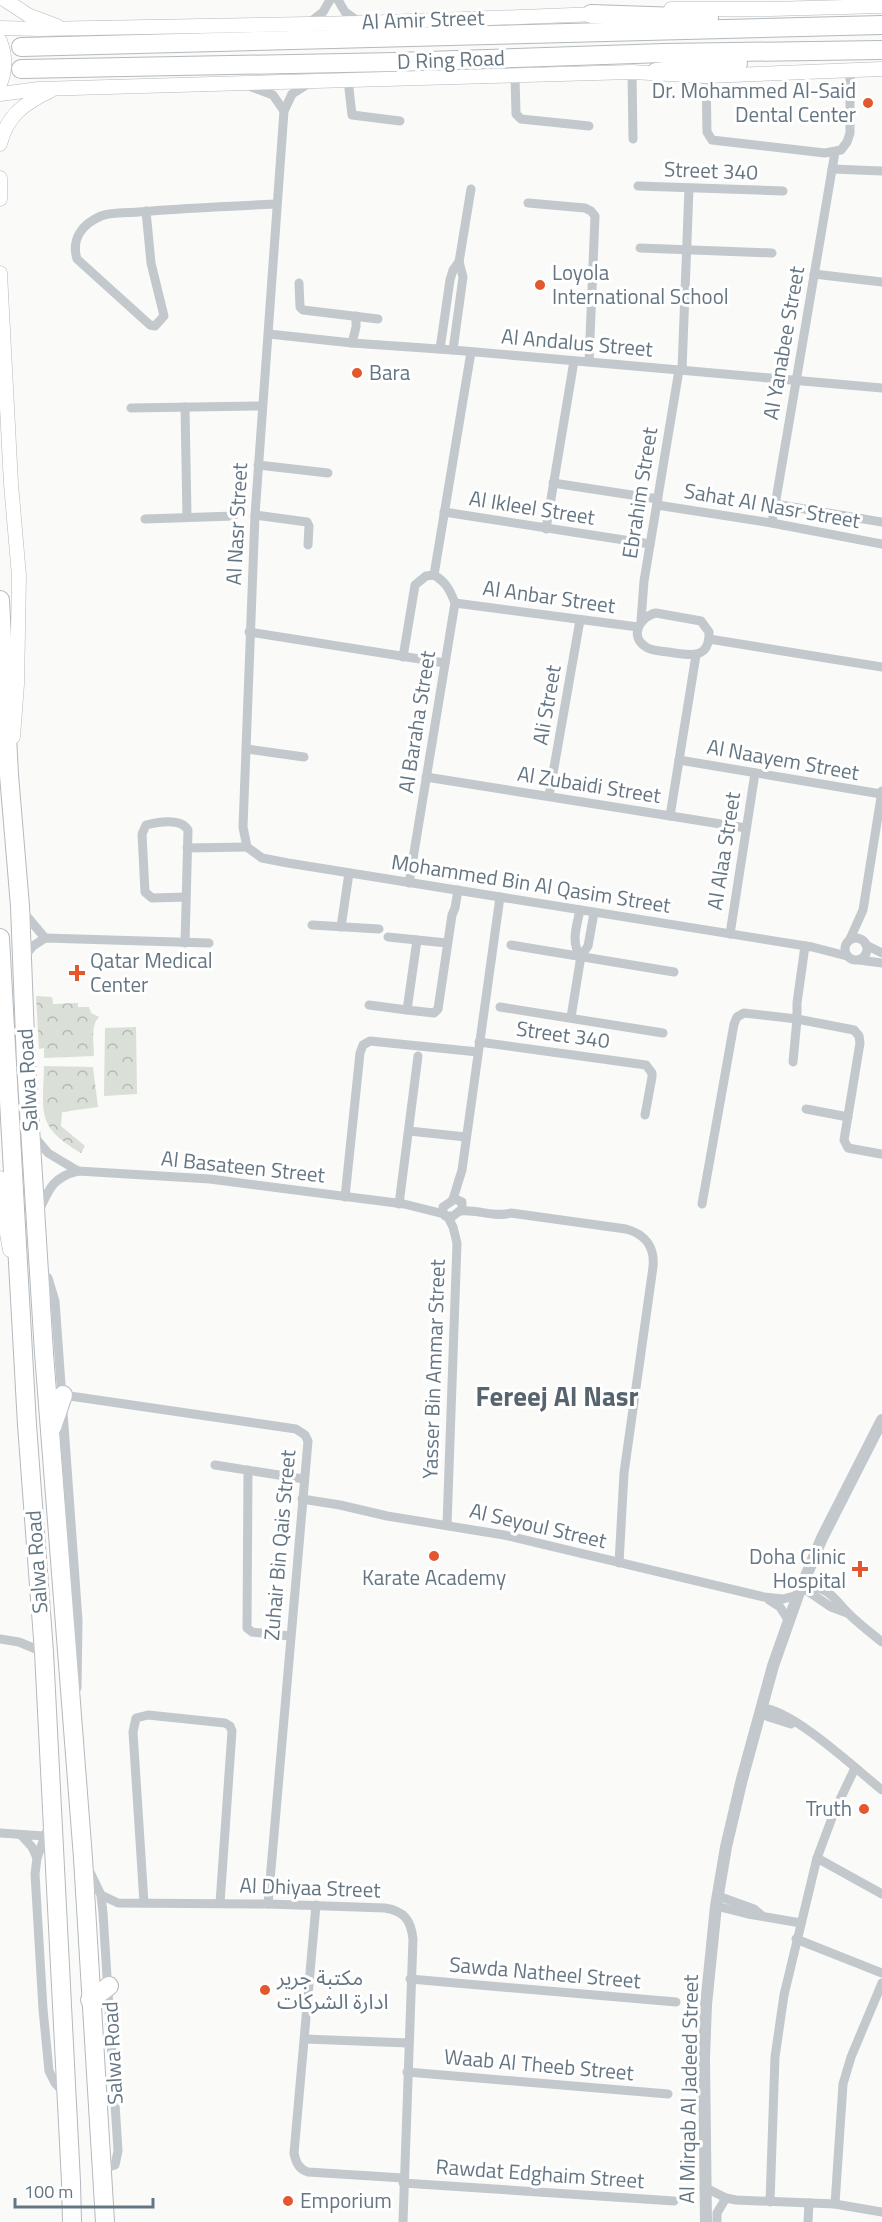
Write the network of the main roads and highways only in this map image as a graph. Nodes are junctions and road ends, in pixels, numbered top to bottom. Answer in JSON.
{"nodes":[{"id":1,"x":5,"y":0,"type":"edge"},
{"id":2,"x":795,"y":4,"type":"edge"},
{"id":3,"x":775,"y":5,"type":"edge"},
{"id":4,"x":882,"y":6,"type":"edge"},
{"id":5,"x":591,"y":14,"type":"junction"},
{"id":6,"x":882,"y":25,"type":"edge"},
{"id":7,"x":0,"y":28,"type":"edge"},
{"id":8,"x":794,"y":28,"type":"junction"},
{"id":9,"x":64,"y":29,"type":"junction"},
{"id":10,"x":0,"y":41,"type":"edge"},
{"id":11,"x":21,"y":47,"type":"dead end"},
{"id":12,"x":882,"y":50,"type":"edge"},
{"id":13,"x":807,"y":52,"type":"junction"},
{"id":14,"x":21,"y":69,"type":"dead end"},
{"id":15,"x":882,"y":69,"type":"edge"},
{"id":16,"x":656,"y":72,"type":"junction"},
{"id":17,"x":0,"y":84,"type":"edge"},
{"id":18,"x":55,"y":89,"type":"junction"},
{"id":19,"x":0,"y":94,"type":"edge"},
{"id":20,"x":70,"y":100,"type":"dead end"},
{"id":21,"x":0,"y":144,"type":"edge"},
{"id":22,"x":0,"y":178,"type":"edge"},
{"id":23,"x":0,"y":199,"type":"edge"},
{"id":24,"x":0,"y":273,"type":"edge"},
{"id":25,"x":0,"y":600,"type":"edge"},
{"id":26,"x":9,"y":775,"type":"junction"},
{"id":27,"x":0,"y":938,"type":"edge"},
{"id":28,"x":0,"y":1178,"type":"edge"},
{"id":29,"x":1,"y":1202,"type":"edge"},
{"id":30,"x":21,"y":1307,"type":"junction"},
{"id":31,"x":63,"y":1395,"type":"road end"},
{"id":32,"x":50,"y":1434,"type":"junction"},
{"id":33,"x":58,"y":1943,"type":"junction"},
{"id":34,"x":109,"y":1986,"type":"road end"},
{"id":35,"x":90,"y":2001,"type":"junction"},
{"id":36,"x":72,"y":2222,"type":"edge"},
{"id":37,"x":84,"y":2222,"type":"edge"},
{"id":38,"x":105,"y":2222,"type":"edge"}],
"edges":[{"from":1,"to":9,"type":"main road"},
{"from":2,"to":3,"type":"main road","name":"Al Amir Street"},
{"from":2,"to":4,"type":"main road","name":"Al Amir Street"},
{"from":3,"to":5,"type":"main road","name":"Al Amir Street"},
{"from":5,"to":8,"type":"highway"},
{"from":5,"to":9,"type":"main road","name":"Al Amir Street"},
{"from":6,"to":8,"type":"highway","name":"D Ring Road"},
{"from":7,"to":9,"type":"main road","name":"Al Amir Street"},
{"from":8,"to":11,"type":"highway","name":"D Ring Road"},
{"from":10,"to":17,"type":"main road"},
{"from":12,"to":13,"type":"highway","name":"D Ring Road"},
{"from":13,"to":14,"type":"highway","name":"D Ring Road"},
{"from":13,"to":16,"type":"highway"},
{"from":15,"to":16,"type":"main road"},
{"from":16,"to":18,"type":"main road"},
{"from":18,"to":19,"type":"main road"},
{"from":18,"to":20,"type":"main road"},
{"from":18,"to":21,"type":"main road"},
{"from":22,"to":23,"type":"main road"},
{"from":24,"to":26,"type":"main road","name":"Salwa Road"},
{"from":25,"to":26,"type":"highway","name":"Salwa Road"},
{"from":26,"to":32,"type":"highway","name":"Salwa Road"},
{"from":27,"to":30,"type":"highway","name":"Salwa Road"},
{"from":28,"to":29,"type":"main road","name":"Salwa Road"},
{"from":29,"to":30,"type":"main road","name":"Salwa Road"},
{"from":30,"to":33,"type":"highway","name":"Salwa Road"},
{"from":31,"to":32,"type":"highway"},
{"from":32,"to":35,"type":"highway","name":"Salwa Road"},
{"from":33,"to":36,"type":"highway","name":"Salwa Road"},
{"from":33,"to":37,"type":"highway"},
{"from":34,"to":35,"type":"highway"},
{"from":35,"to":38,"type":"highway","name":"Salwa Road"}]}
